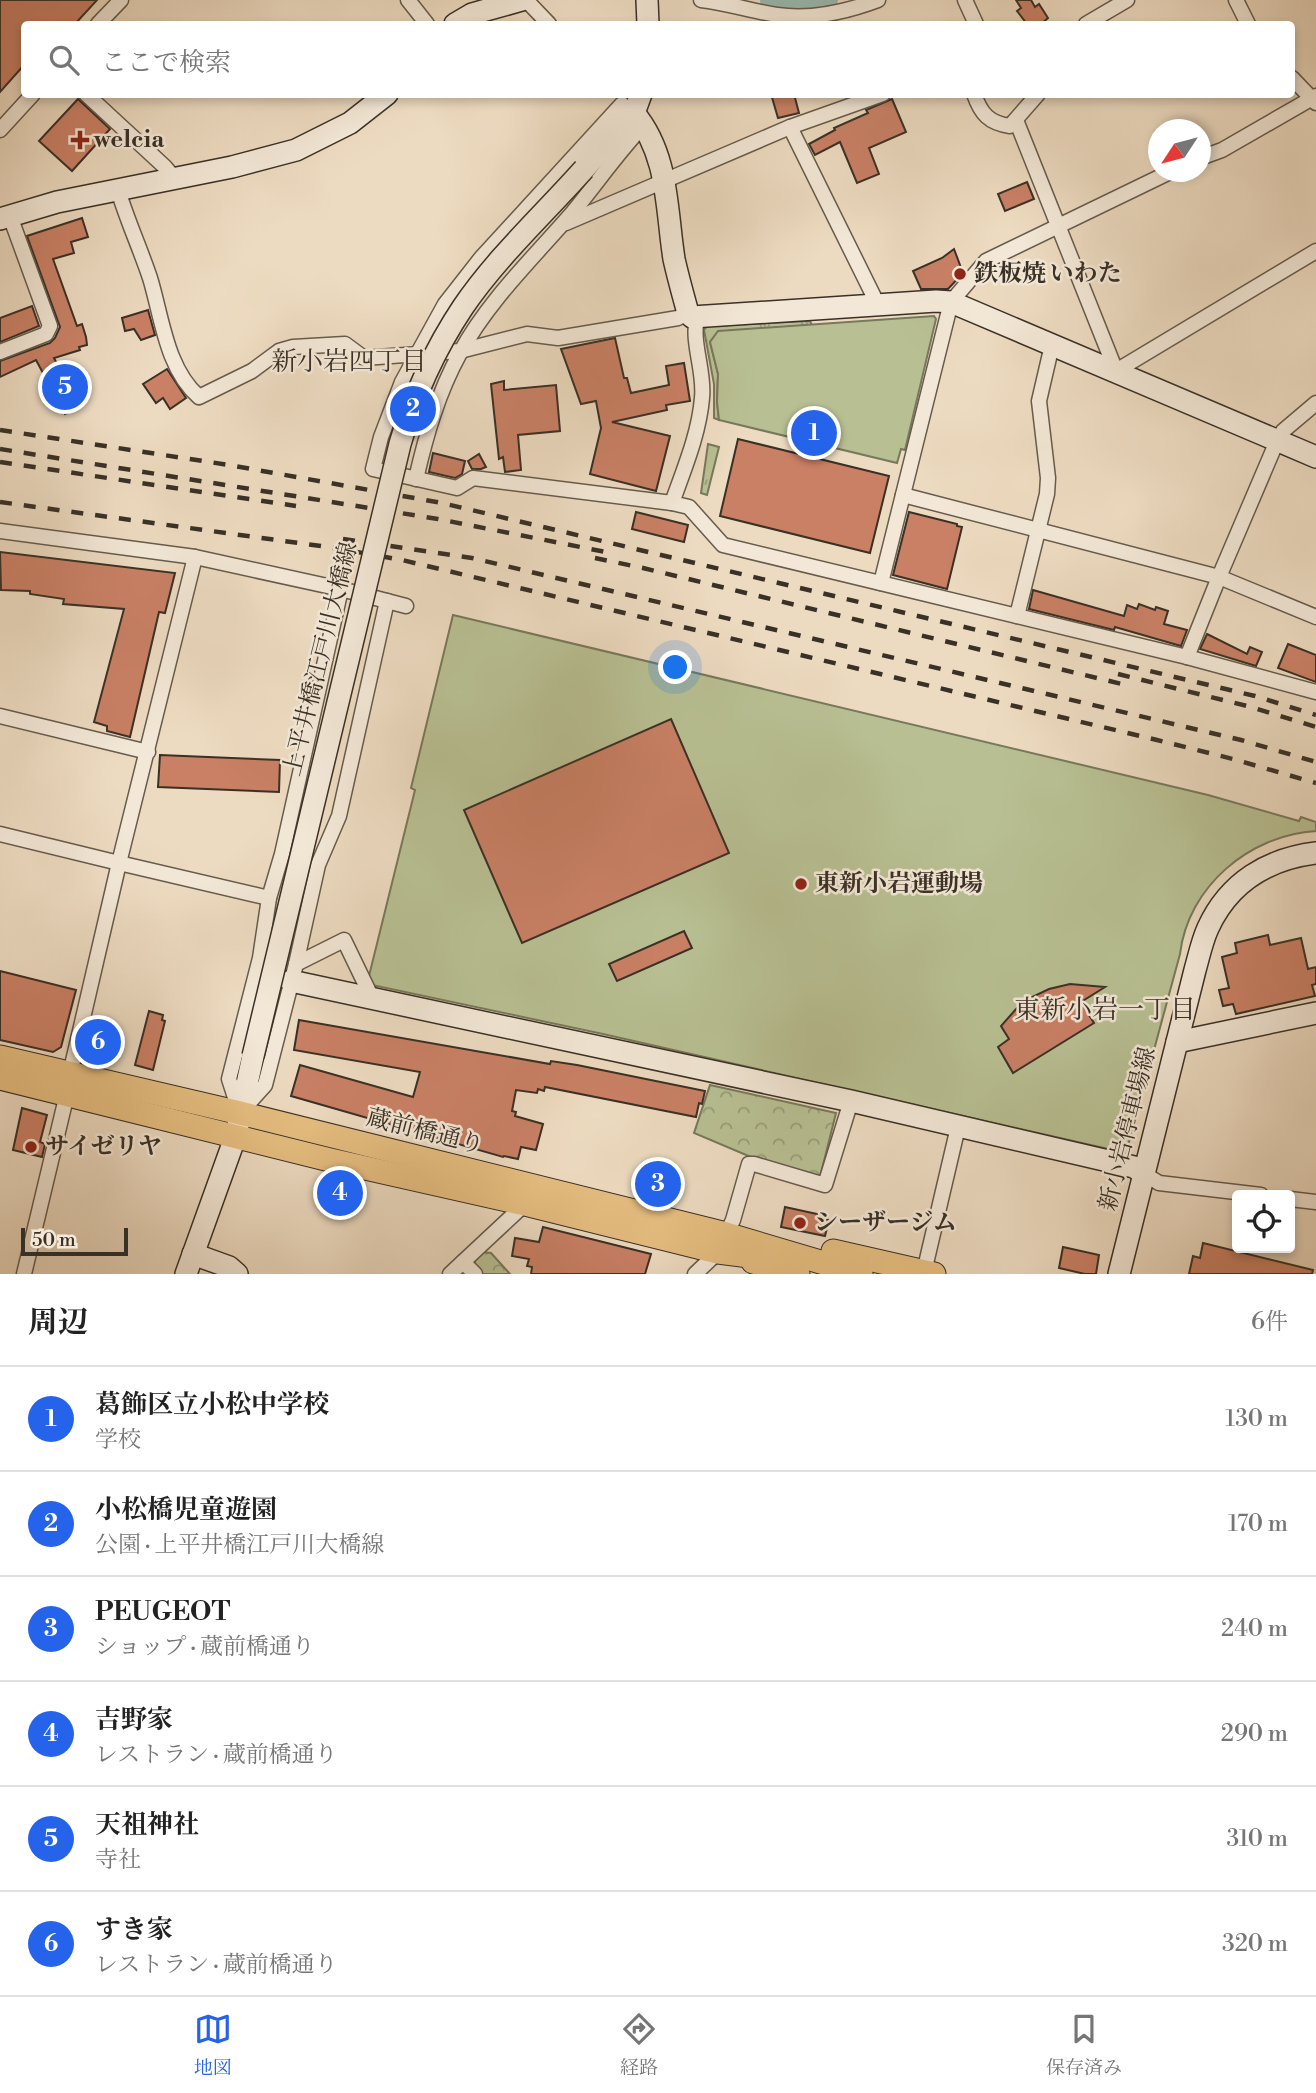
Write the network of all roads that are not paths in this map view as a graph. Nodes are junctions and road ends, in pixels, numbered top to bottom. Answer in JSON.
{"nodes":[{"id":1,"x":121,"y":0,"type":"edge"},
{"id":2,"x":408,"y":0,"type":"edge"},
{"id":3,"x":524,"y":0,"type":"edge"},
{"id":4,"x":647,"y":0,"type":"edge"},
{"id":5,"x":701,"y":0,"type":"edge"},
{"id":6,"x":878,"y":0,"type":"edge"},
{"id":7,"x":965,"y":0,"type":"edge"},
{"id":8,"x":1127,"y":0,"type":"edge"},
{"id":9,"x":1236,"y":0,"type":"edge"},
{"id":10,"x":101,"y":21,"type":"edge"},
{"id":11,"x":425,"y":21,"type":"edge"},
{"id":12,"x":461,"y":21,"type":"edge"},
{"id":13,"x":546,"y":21,"type":"edge"},
{"id":14,"x":648,"y":21,"type":"edge"},
{"id":15,"x":975,"y":21,"type":"edge"},
{"id":16,"x":1091,"y":21,"type":"edge"},
{"id":17,"x":1246,"y":21,"type":"edge"},
{"id":18,"x":1295,"y":81,"type":"edge"},
{"id":19,"x":29,"y":98,"type":"edge"},
{"id":20,"x":90,"y":98,"type":"edge"},
{"id":21,"x":382,"y":98,"type":"edge"},
{"id":22,"x":872,"y":98,"type":"edge"},
{"id":23,"x":976,"y":98,"type":"edge"},
{"id":24,"x":1035,"y":98,"type":"edge"},
{"id":25,"x":1315,"y":99,"type":"edge"},
{"id":26,"x":631,"y":106,"type":"edge"},
{"id":27,"x":1016,"y":120,"type":"junction"},
{"id":28,"x":790,"y":127,"type":"junction"},
{"id":29,"x":0,"y":130,"type":"edge"},
{"id":30,"x":1211,"y":154,"type":"edge"},
{"id":31,"x":175,"y":179,"type":"junction"},
{"id":32,"x":664,"y":180,"type":"junction"},
{"id":33,"x":1149,"y":182,"type":"edge"},
{"id":34,"x":118,"y":190,"type":"junction"},
{"id":35,"x":5,"y":217,"type":"edge"},
{"id":36,"x":1059,"y":226,"type":"junction"},
{"id":37,"x":560,"y":227,"type":"junction"},
{"id":38,"x":1316,"y":251,"type":"edge"},
{"id":39,"x":951,"y":302,"type":"junction"},
{"id":40,"x":878,"y":304,"type":"junction"},
{"id":41,"x":693,"y":315,"type":"junction"},
{"id":42,"x":1052,"y":345,"type":"junction"},
{"id":43,"x":460,"y":351,"type":"junction"},
{"id":44,"x":0,"y":352,"type":"edge"},
{"id":45,"x":416,"y":354,"type":"junction"},
{"id":46,"x":1116,"y":372,"type":"junction"},
{"id":47,"x":1316,"y":403,"type":"edge"},
{"id":48,"x":1277,"y":441,"type":"junction"},
{"id":49,"x":1316,"y":457,"type":"edge"},
{"id":50,"x":416,"y":479,"type":"junction"},
{"id":51,"x":903,"y":495,"type":"junction"},
{"id":52,"x":672,"y":503,"type":"junction"},
{"id":53,"x":1038,"y":530,"type":"junction"},
{"id":54,"x":0,"y":531,"type":"edge"},
{"id":55,"x":195,"y":557,"type":"junction"},
{"id":56,"x":1220,"y":578,"type":"junction"},
{"id":57,"x":881,"y":583,"type":"junction"},
{"id":58,"x":341,"y":589,"type":"junction"},
{"id":59,"x":387,"y":601,"type":"junction"},
{"id":60,"x":406,"y":606,"type":"dead end"},
{"id":61,"x":1017,"y":616,"type":"junction"},
{"id":62,"x":1316,"y":617,"type":"edge"},
{"id":63,"x":1187,"y":657,"type":"junction"},
{"id":64,"x":1316,"y":692,"type":"edge"},
{"id":65,"x":0,"y":716,"type":"edge"},
{"id":66,"x":148,"y":752,"type":"junction"},
{"id":67,"x":0,"y":834,"type":"edge"},
{"id":68,"x":1316,"y":853,"type":"edge"},
{"id":69,"x":282,"y":854,"type":"junction"},
{"id":70,"x":119,"y":863,"type":"junction"},
{"id":71,"x":318,"y":865,"type":"junction"},
{"id":72,"x":270,"y":898,"type":"junction"},
{"id":73,"x":294,"y":972,"type":"junction"},
{"id":74,"x":372,"y":998,"type":"junction"},
{"id":75,"x":1316,"y":1013,"type":"edge"},
{"id":76,"x":1177,"y":1042,"type":"junction"},
{"id":77,"x":0,"y":1057,"type":"edge"},
{"id":78,"x":0,"y":1078,"type":"edge"},
{"id":79,"x":68,"y":1084,"type":"junction"},
{"id":80,"x":851,"y":1101,"type":"junction"},
{"id":81,"x":238,"y":1124,"type":"junction"},
{"id":82,"x":958,"y":1127,"type":"junction"},
{"id":83,"x":1143,"y":1173,"type":"junction"},
{"id":84,"x":1232,"y":1192,"type":"edge"},
{"id":85,"x":1295,"y":1200,"type":"edge"},
{"id":86,"x":1316,"y":1202,"type":"edge"},
{"id":87,"x":525,"y":1204,"type":"junction"},
{"id":88,"x":722,"y":1243,"type":"junction"},
{"id":89,"x":463,"y":1262,"type":"junction"},
{"id":90,"x":189,"y":1264,"type":"edge"},
{"id":91,"x":929,"y":1273,"type":"edge"},
{"id":92,"x":24,"y":1274,"type":"edge"},
{"id":93,"x":237,"y":1274,"type":"edge"},
{"id":94,"x":450,"y":1274,"type":"edge"},
{"id":95,"x":475,"y":1274,"type":"edge"},
{"id":96,"x":695,"y":1274,"type":"edge"},
{"id":97,"x":797,"y":1274,"type":"edge"},
{"id":98,"x":861,"y":1274,"type":"edge"},
{"id":99,"x":1119,"y":1274,"type":"edge"}],
"edges":[{"from":1,"to":10,"type":"street"},
{"from":2,"to":11,"type":"street"},
{"from":3,"to":12,"type":"street"},
{"from":3,"to":13,"type":"street"},
{"from":4,"to":14,"type":"street"},
{"from":5,"to":6,"type":"street"},
{"from":7,"to":15,"type":"street"},
{"from":8,"to":16,"type":"street"},
{"from":9,"to":17,"type":"street"},
{"from":18,"to":25,"type":"street"},
{"from":19,"to":29,"type":"street"},
{"from":20,"to":31,"type":"street"},
{"from":21,"to":31,"type":"street"},
{"from":22,"to":28,"type":"street"},
{"from":23,"to":27,"type":"street"},
{"from":24,"to":27,"type":"street"},
{"from":25,"to":30,"type":"street"},
{"from":26,"to":32,"type":"street"},
{"from":26,"to":37,"type":"street"},
{"from":26,"to":45,"type":"street"},
{"from":26,"to":81,"type":"street","name":"上平井橋江戸川大橋線","bridge":true},
{"from":27,"to":36,"type":"street"},
{"from":28,"to":32,"type":"street"},
{"from":28,"to":40,"type":"street"},
{"from":31,"to":34,"type":"street"},
{"from":32,"to":37,"type":"street"},
{"from":32,"to":41,"type":"street"},
{"from":33,"to":36,"type":"street"},
{"from":34,"to":35,"type":"street"},
{"from":34,"to":45,"type":"street"},
{"from":35,"to":44,"type":"street"},
{"from":36,"to":39,"type":"street"},
{"from":36,"to":46,"type":"street"},
{"from":37,"to":43,"type":"street"},
{"from":38,"to":46,"type":"street"},
{"from":39,"to":40,"type":"street"},
{"from":39,"to":42,"type":"street"},
{"from":39,"to":51,"type":"street"},
{"from":40,"to":41,"type":"street"},
{"from":41,"to":43,"type":"street"},
{"from":41,"to":52,"type":"street"},
{"from":42,"to":46,"type":"street"},
{"from":42,"to":53,"type":"street"},
{"from":43,"to":45,"type":"street"},
{"from":43,"to":50,"type":"street"},
{"from":45,"to":50,"type":"street"},
{"from":46,"to":48,"type":"street"},
{"from":47,"to":48,"type":"street"},
{"from":48,"to":49,"type":"street"},
{"from":48,"to":56,"type":"street"},
{"from":50,"to":52,"type":"street"},
{"from":51,"to":53,"type":"street"},
{"from":51,"to":57,"type":"street"},
{"from":52,"to":57,"type":"street"},
{"from":53,"to":56,"type":"street"},
{"from":53,"to":61,"type":"street"},
{"from":54,"to":55,"type":"street"},
{"from":55,"to":58,"type":"street"},
{"from":55,"to":66,"type":"street"},
{"from":56,"to":62,"type":"street"},
{"from":56,"to":63,"type":"street"},
{"from":57,"to":61,"type":"street"},
{"from":58,"to":59,"type":"street"},
{"from":58,"to":69,"type":"street"},
{"from":59,"to":60,"type":"street"},
{"from":59,"to":71,"type":"street"},
{"from":61,"to":63,"type":"street"},
{"from":63,"to":64,"type":"street"},
{"from":65,"to":66,"type":"street"},
{"from":66,"to":70,"type":"street"},
{"from":67,"to":70,"type":"street"},
{"from":68,"to":76,"type":"street","name":"新小岩停車場線"},
{"from":69,"to":71,"type":"street"},
{"from":69,"to":72,"type":"street"},
{"from":70,"to":72,"type":"street"},
{"from":70,"to":79,"type":"street"},
{"from":71,"to":73,"type":"street"},
{"from":72,"to":81,"type":"street"},
{"from":73,"to":74,"type":"street"},
{"from":73,"to":74,"type":"street"},
{"from":73,"to":81,"type":"street"},
{"from":74,"to":80,"type":"street"},
{"from":75,"to":76,"type":"street"},
{"from":76,"to":83,"type":"street","name":"新小岩停車場線"},
{"from":77,"to":79,"type":"main road","name":"蔵前橋通り"},
{"from":78,"to":79,"type":"main road","name":"蔵前橋通り"},
{"from":79,"to":81,"type":"main road","name":"蔵前橋通り"},
{"from":79,"to":92,"type":"street"},
{"from":80,"to":82,"type":"street"},
{"from":80,"to":88,"type":"street"},
{"from":81,"to":87,"type":"main road","name":"蔵前橋通り"},
{"from":81,"to":88,"type":"main road","name":"蔵前橋通り"},
{"from":81,"to":90,"type":"street","name":"上平井橋江戸川大橋線"},
{"from":82,"to":83,"type":"street"},
{"from":82,"to":91,"type":"street"},
{"from":83,"to":84,"type":"street"},
{"from":83,"to":99,"type":"street","name":"新小岩停車場線"},
{"from":85,"to":86,"type":"street"},
{"from":87,"to":88,"type":"main road","name":"蔵前橋通り"},
{"from":87,"to":89,"type":"street"},
{"from":88,"to":91,"type":"main road"},
{"from":88,"to":96,"type":"street"},
{"from":88,"to":97,"type":"main road"},
{"from":88,"to":98,"type":"main road","name":"蔵前橋通り"},
{"from":89,"to":94,"type":"street"},
{"from":89,"to":95,"type":"street"},
{"from":90,"to":93,"type":"street","name":"上平井橋江戸川大橋線"}]}
